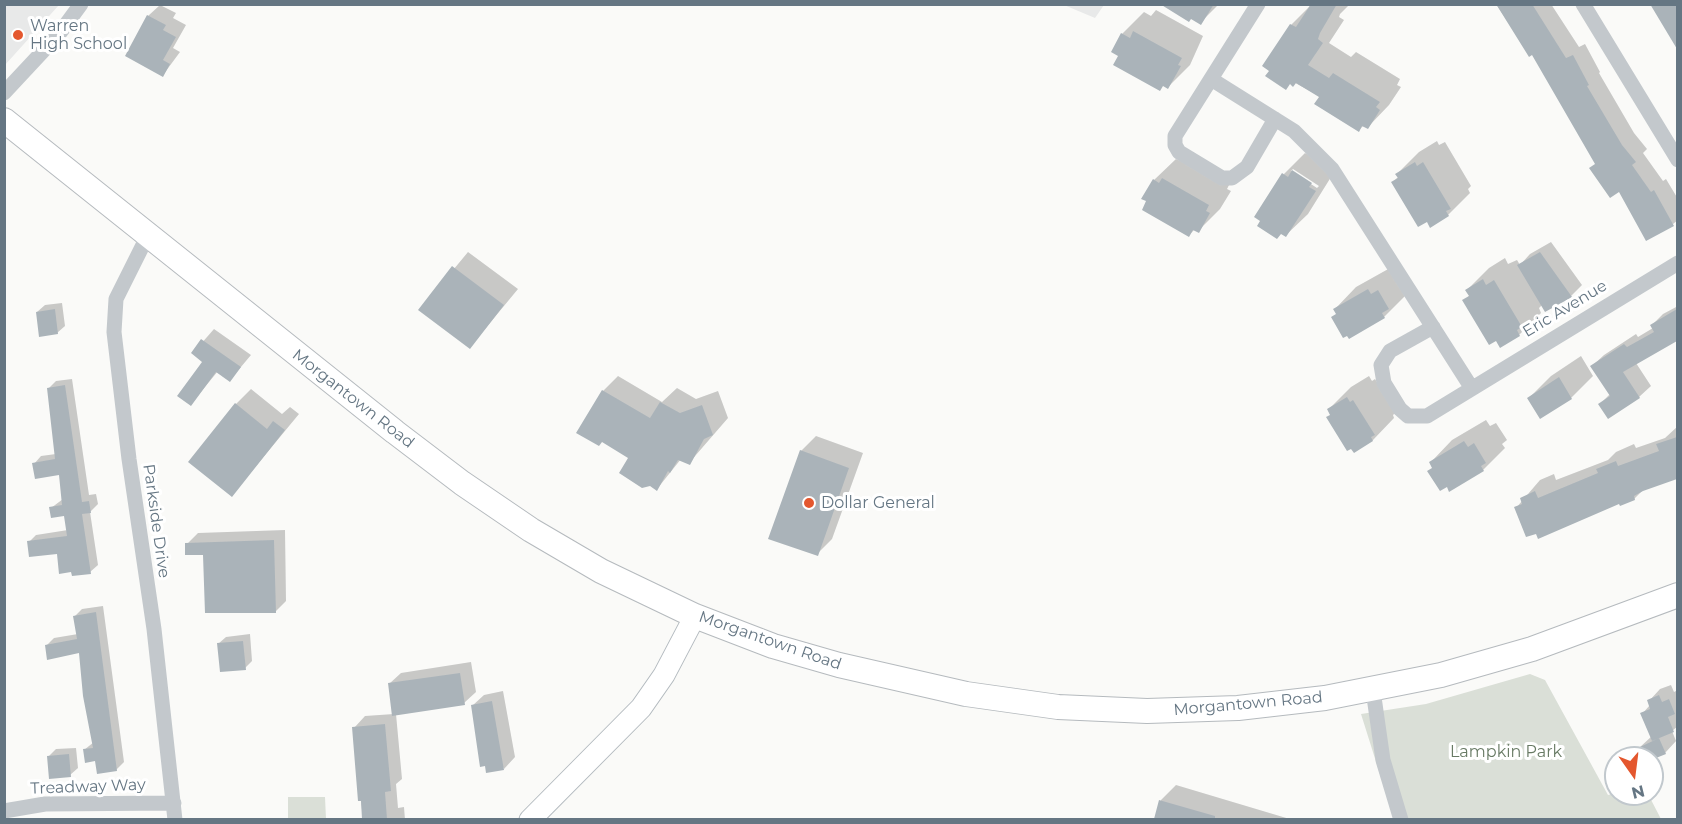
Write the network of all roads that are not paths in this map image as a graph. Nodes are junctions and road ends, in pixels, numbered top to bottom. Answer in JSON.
{"nodes":[{"id":1,"x":81,"y":4,"type":"edge"},
{"id":2,"x":1258,"y":4,"type":"edge"},
{"id":3,"x":1583,"y":4,"type":"edge"},
{"id":4,"x":1211,"y":79,"type":"junction"},
{"id":5,"x":4,"y":93,"type":"edge"},
{"id":6,"x":1275,"y":119,"type":"junction"},
{"id":7,"x":4,"y":120,"type":"edge"},
{"id":8,"x":1677,"y":160,"type":"edge"},
{"id":9,"x":148,"y":235,"type":"junction"},
{"id":10,"x":1677,"y":263,"type":"edge"},
{"id":11,"x":1433,"y":327,"type":"junction"},
{"id":12,"x":1471,"y":387,"type":"junction"},
{"id":13,"x":1677,"y":594,"type":"edge"},
{"id":14,"x":695,"y":616,"type":"junction"},
{"id":15,"x":1372,"y":690,"type":"junction"},
{"id":16,"x":174,"y":803,"type":"junction"},
{"id":17,"x":4,"y":811,"type":"edge"},
{"id":18,"x":175,"y":819,"type":"edge"},
{"id":19,"x":530,"y":819,"type":"edge"},
{"id":20,"x":1401,"y":819,"type":"edge"}],
"edges":[{"from":1,"to":5,"type":"street"},
{"from":2,"to":4,"type":"street"},
{"from":3,"to":8,"type":"street"},
{"from":4,"to":6,"type":"street"},
{"from":4,"to":6,"type":"street"},
{"from":6,"to":11,"type":"street"},
{"from":7,"to":9,"type":"main road","name":"Morgantown Road"},
{"from":9,"to":14,"type":"main road","name":"Morgantown Road"},
{"from":9,"to":16,"type":"street","name":"Parkside Drive"},
{"from":10,"to":12,"type":"street","name":"Eric Avenue"},
{"from":11,"to":12,"type":"street"},
{"from":11,"to":12,"type":"street"},
{"from":13,"to":15,"type":"main road","name":"Morgantown Road"},
{"from":14,"to":15,"type":"main road","name":"Morgantown Road"},
{"from":14,"to":19,"type":"street"},
{"from":15,"to":20,"type":"street"},
{"from":16,"to":17,"type":"street","name":"Treadway Way"},
{"from":16,"to":18,"type":"street","name":"Parkside Drive"}]}
